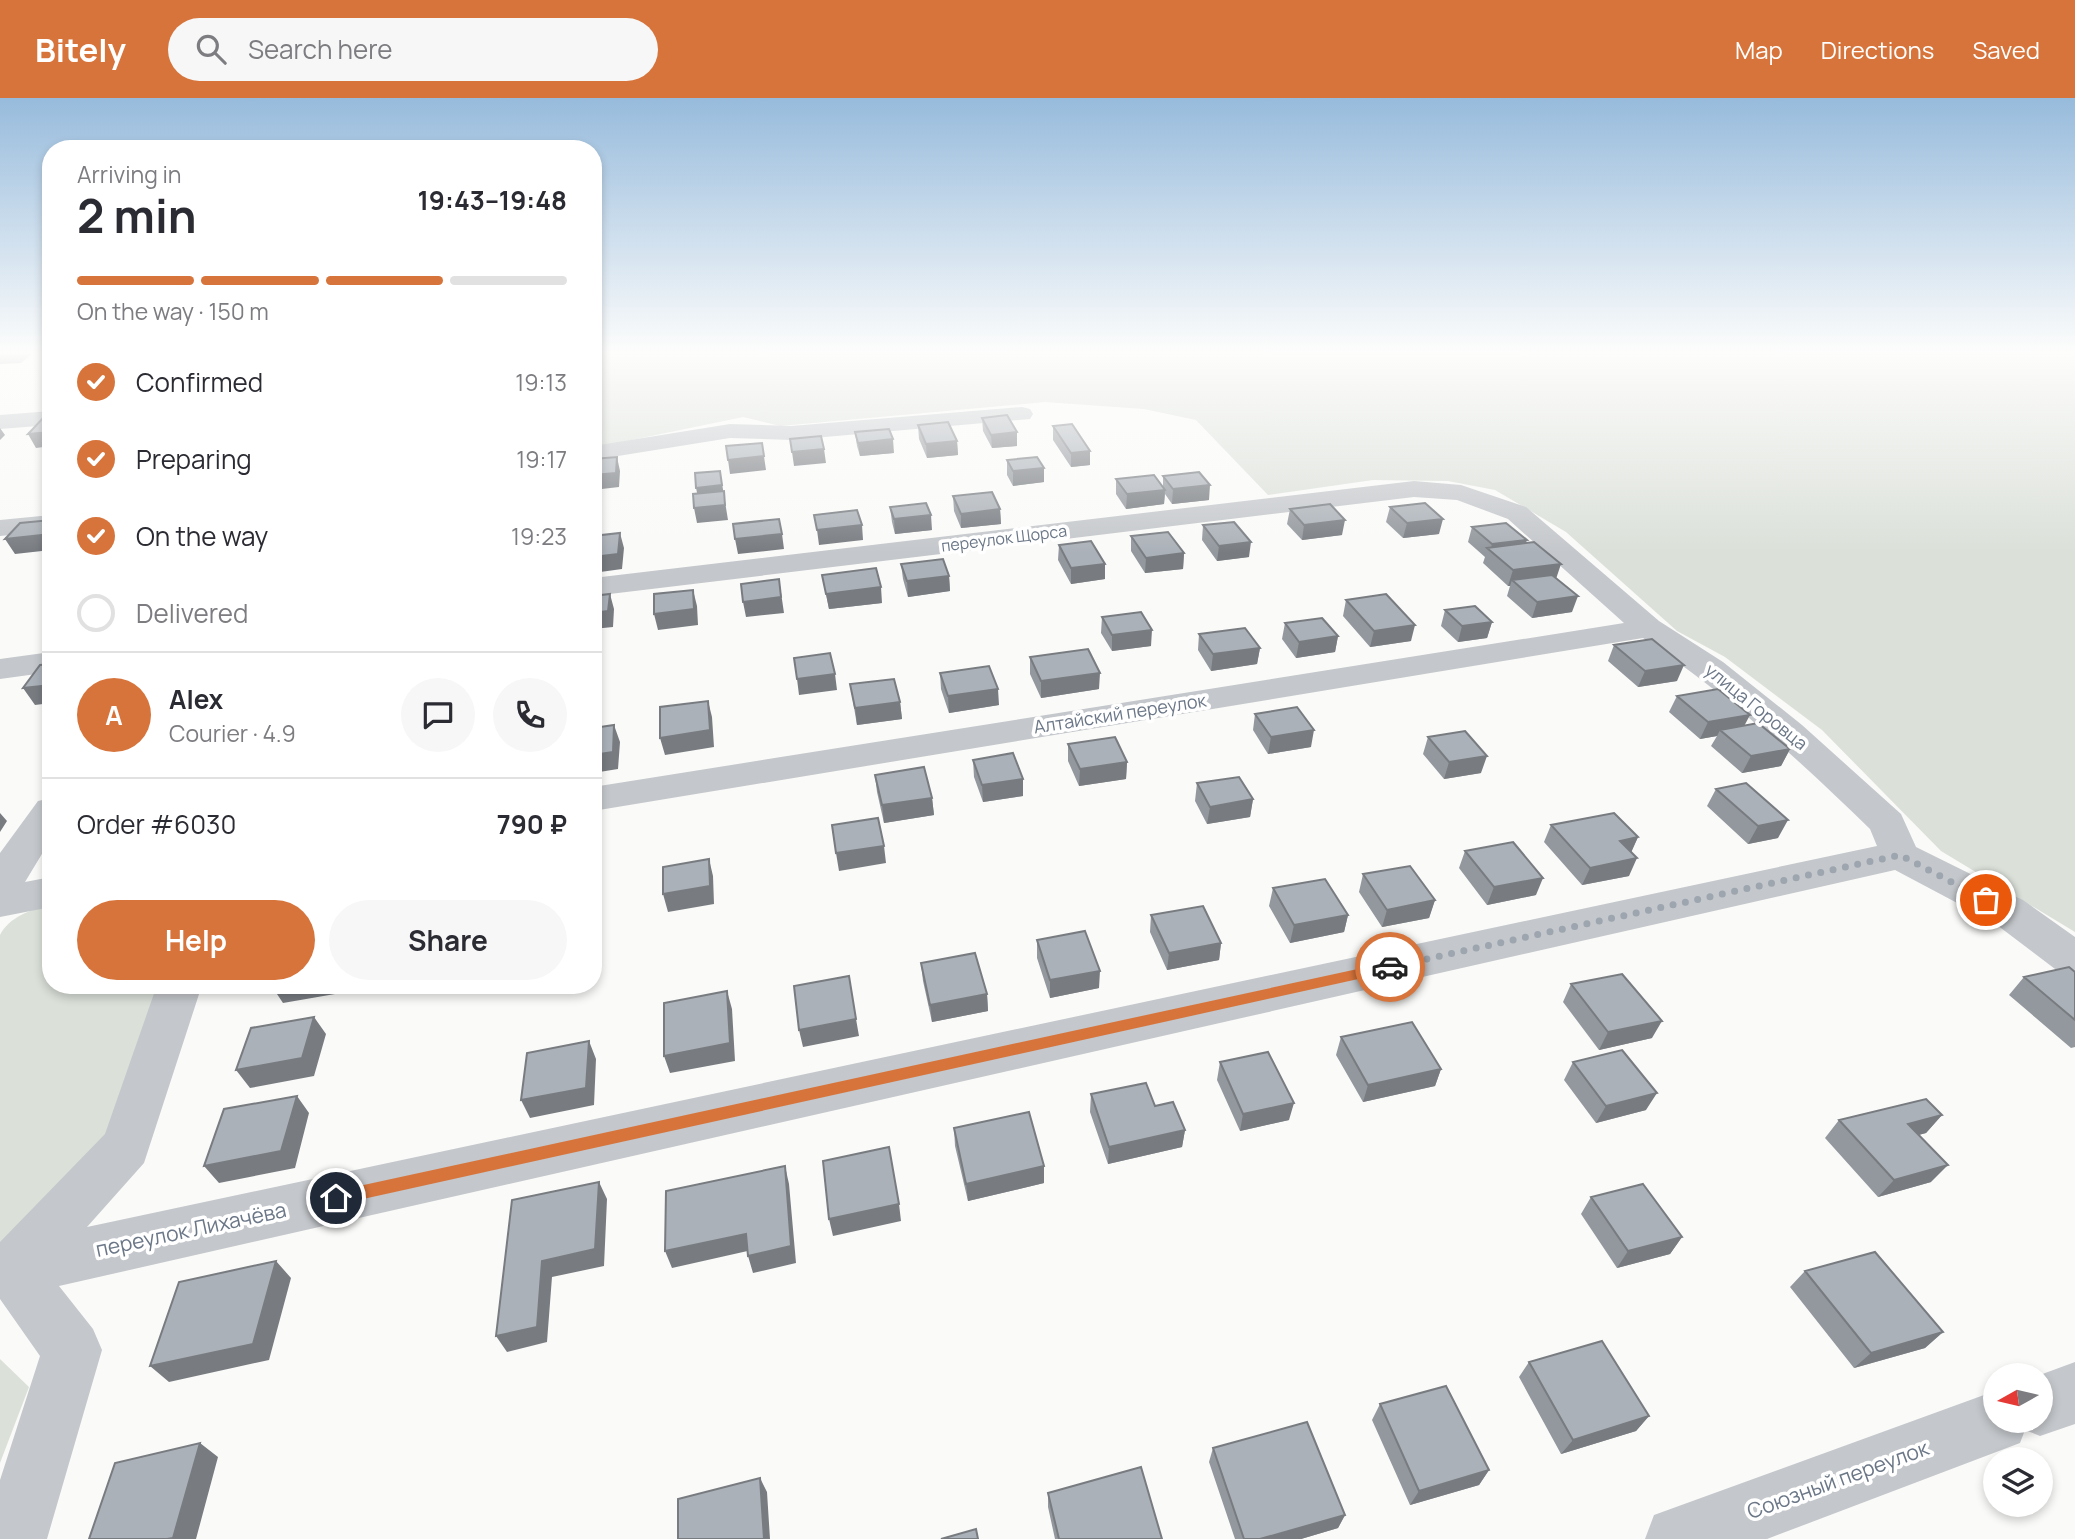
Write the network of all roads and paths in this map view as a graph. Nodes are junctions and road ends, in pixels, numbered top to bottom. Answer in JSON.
{"nodes":[{"id":1,"x":35,"y":419,"type":"edge"},
{"id":2,"x":959,"y":419,"type":"edge"},
{"id":3,"x":0,"y":422,"type":"edge"},
{"id":4,"x":602,"y":452,"type":"edge"},
{"id":5,"x":1414,"y":489,"type":"joint"},
{"id":6,"x":42,"y":524,"type":"edge"},
{"id":7,"x":0,"y":528,"type":"edge"},
{"id":8,"x":602,"y":586,"type":"edge"},
{"id":9,"x":1647,"y":628,"type":"junction"},
{"id":10,"x":42,"y":663,"type":"edge"},
{"id":11,"x":0,"y":668,"type":"edge"},
{"id":12,"x":602,"y":798,"type":"edge"},
{"id":13,"x":42,"y":823,"type":"edge"},
{"id":14,"x":1900,"y":855,"type":"junction"},
{"id":15,"x":42,"y":893,"type":"edge"},
{"id":16,"x":0,"y":900,"type":"edge"},
{"id":17,"x":2075,"y":960,"type":"edge"},
{"id":18,"x":177,"y":994,"type":"edge"},
{"id":19,"x":6,"y":1271,"type":"edge"},
{"id":20,"x":2075,"y":1392,"type":"edge"},
{"id":21,"x":2053,"y":1400,"type":"edge"},
{"id":22,"x":1983,"y":1427,"type":"edge"},
{"id":23,"x":14,"y":1539,"type":"edge"},
{"id":24,"x":1678,"y":1539,"type":"edge"}],
"edges":[{"from":1,"to":3,"type":"street"},
{"from":2,"to":4,"type":"street"},
{"from":5,"to":8,"type":"street","name":"переулок Щорса"},
{"from":5,"to":9,"type":"street","name":"улица Горовца"},
{"from":6,"to":7,"type":"street"},
{"from":9,"to":12,"type":"street","name":"Алтайский переулок"},
{"from":9,"to":14,"type":"street","name":"улица Горовца"},
{"from":10,"to":11,"type":"street"},
{"from":13,"to":16,"type":"street"},
{"from":14,"to":17,"type":"street"},
{"from":14,"to":19,"type":"street","name":"переулок Лихачёва"},
{"from":15,"to":16,"type":"street"},
{"from":18,"to":19,"type":"street"},
{"from":19,"to":23,"type":"street"},
{"from":20,"to":21,"type":"street"},
{"from":22,"to":24,"type":"street","name":"Союзный переулок"}]}
